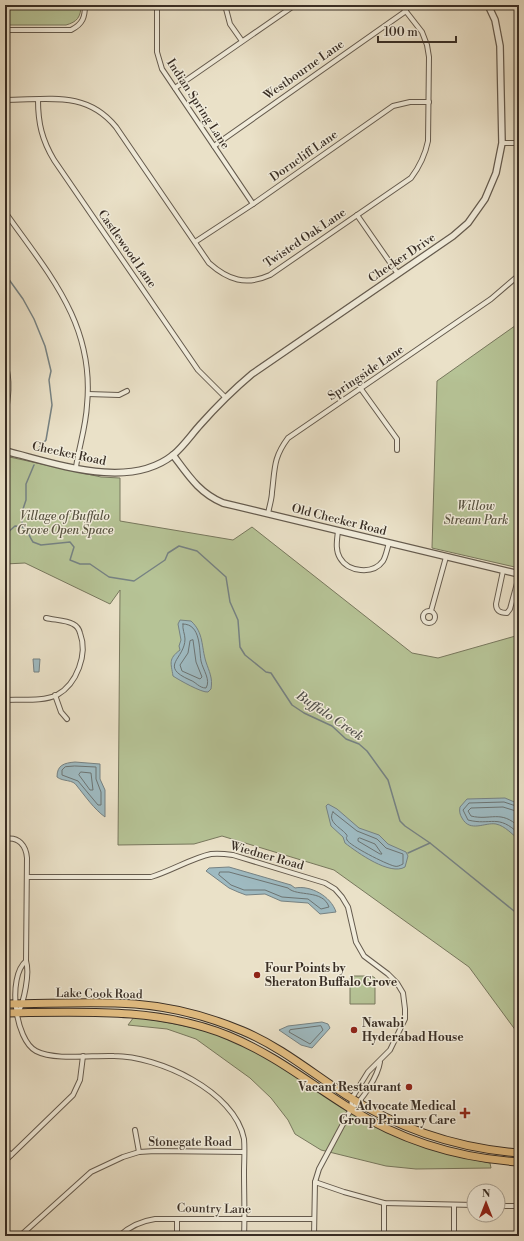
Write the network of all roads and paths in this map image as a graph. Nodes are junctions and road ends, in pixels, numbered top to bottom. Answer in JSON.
{"nodes":[{"id":1,"x":85,"y":5,"type":"edge"},
{"id":2,"x":157,"y":5,"type":"edge"},
{"id":3,"x":224,"y":5,"type":"edge"},
{"id":4,"x":295,"y":5,"type":"edge"},
{"id":5,"x":401,"y":5,"type":"edge"},
{"id":6,"x":488,"y":5,"type":"edge"},
{"id":7,"x":406,"y":11,"type":"junction"},
{"id":8,"x":5,"y":30,"type":"edge"},
{"id":9,"x":242,"y":41,"type":"junction"},
{"id":10,"x":174,"y":88,"type":"junction"},
{"id":11,"x":5,"y":100,"type":"edge"},
{"id":12,"x":38,"y":100,"type":"junction"},
{"id":13,"x":428,"y":102,"type":"junction"},
{"id":14,"x":502,"y":143,"type":"junction"},
{"id":15,"x":519,"y":143,"type":"edge"},
{"id":16,"x":214,"y":146,"type":"junction"},
{"id":17,"x":253,"y":204,"type":"junction"},
{"id":18,"x":5,"y":212,"type":"edge"},
{"id":19,"x":357,"y":214,"type":"junction"},
{"id":20,"x":195,"y":242,"type":"junction"},
{"id":21,"x":398,"y":274,"type":"junction"},
{"id":22,"x":519,"y":275,"type":"edge"},
{"id":23,"x":5,"y":362,"type":"edge"},
{"id":24,"x":361,"y":389,"type":"junction"},
{"id":25,"x":127,"y":391,"type":"dead end"},
{"id":26,"x":88,"y":394,"type":"junction"},
{"id":27,"x":225,"y":397,"type":"junction"},
{"id":28,"x":5,"y":418,"type":"edge"},
{"id":29,"x":397,"y":450,"type":"dead end"},
{"id":30,"x":5,"y":451,"type":"edge"},
{"id":31,"x":173,"y":455,"type":"junction"},
{"id":32,"x":76,"y":467,"type":"junction"},
{"id":33,"x":268,"y":514,"type":"junction"},
{"id":34,"x":338,"y":531,"type":"junction"},
{"id":35,"x":389,"y":543,"type":"junction"},
{"id":36,"x":446,"y":557,"type":"junction"},
{"id":37,"x":503,"y":571,"type":"junction"},
{"id":38,"x":519,"y":575,"type":"edge"},
{"id":39,"x":431,"y":611,"type":"dead end"},
{"id":40,"x":46,"y":618,"type":"dead end"},
{"id":41,"x":55,"y":695,"type":"junction"},
{"id":42,"x":5,"y":700,"type":"edge"},
{"id":43,"x":66,"y":719,"type":"dead end"},
{"id":44,"x":5,"y":839,"type":"edge"},
{"id":45,"x":27,"y":877,"type":"junction"},
{"id":46,"x":26,"y":961,"type":"junction"},
{"id":47,"x":5,"y":1004,"type":"edge"},
{"id":48,"x":15,"y":1004,"type":"junction"},
{"id":49,"x":22,"y":1004,"type":"junction"},
{"id":50,"x":5,"y":1013,"type":"edge"},
{"id":51,"x":18,"y":1013,"type":"junction"},
{"id":52,"x":83,"y":1056,"type":"junction"},
{"id":53,"x":380,"y":1062,"type":"junction"},
{"id":54,"x":352,"y":1098,"type":"junction"},
{"id":55,"x":359,"y":1103,"type":"junction"},
{"id":56,"x":351,"y":1109,"type":"junction"},
{"id":57,"x":135,"y":1130,"type":"dead end"},
{"id":58,"x":5,"y":1149,"type":"edge"},
{"id":59,"x":139,"y":1152,"type":"junction"},
{"id":60,"x":244,"y":1152,"type":"junction"},
{"id":61,"x":519,"y":1153,"type":"edge"},
{"id":62,"x":11,"y":1155,"type":"junction"},
{"id":63,"x":5,"y":1161,"type":"edge"},
{"id":64,"x":519,"y":1162,"type":"edge"},
{"id":65,"x":315,"y":1182,"type":"junction"},
{"id":66,"x":384,"y":1203,"type":"junction"},
{"id":67,"x":454,"y":1205,"type":"junction"},
{"id":68,"x":466,"y":1206,"type":"edge"},
{"id":69,"x":506,"y":1206,"type":"edge"},
{"id":70,"x":519,"y":1206,"type":"edge"},
{"id":71,"x":177,"y":1219,"type":"junction"},
{"id":72,"x":314,"y":1219,"type":"junction"},
{"id":73,"x":244,"y":1220,"type":"junction"},
{"id":74,"x":20,"y":1236,"type":"edge"},
{"id":75,"x":119,"y":1236,"type":"edge"},
{"id":76,"x":177,"y":1236,"type":"edge"},
{"id":77,"x":244,"y":1236,"type":"edge"},
{"id":78,"x":314,"y":1236,"type":"edge"},
{"id":79,"x":384,"y":1236,"type":"edge"},
{"id":80,"x":454,"y":1236,"type":"edge"}],
"edges":[{"from":1,"to":8,"type":"street"},
{"from":2,"to":10,"type":"street","name":"Indian Spring Lane"},
{"from":3,"to":9,"type":"street"},
{"from":4,"to":9,"type":"street"},
{"from":5,"to":7,"type":"street","name":"Twisted Oak Lane"},
{"from":6,"to":14,"type":"street","name":"Checker Drive"},
{"from":7,"to":13,"type":"street","name":"Twisted Oak Lane"},
{"from":7,"to":16,"type":"street","name":"Westbourne Lane"},
{"from":9,"to":10,"type":"street"},
{"from":10,"to":16,"type":"street","name":"Indian Spring Lane"},
{"from":11,"to":12,"type":"street","name":"Twisted Oak Lane"},
{"from":12,"to":20,"type":"street","name":"Twisted Oak Lane"},
{"from":12,"to":27,"type":"street","name":"Castlewood Lane"},
{"from":13,"to":17,"type":"street","name":"Dorncliff Lane"},
{"from":13,"to":19,"type":"street","name":"Twisted Oak Lane"},
{"from":14,"to":15,"type":"street"},
{"from":14,"to":21,"type":"street","name":"Checker Drive"},
{"from":16,"to":17,"type":"street","name":"Indian Spring Lane"},
{"from":17,"to":20,"type":"street","name":"Dorncliff Lane"},
{"from":18,"to":26,"type":"street"},
{"from":19,"to":20,"type":"street","name":"Twisted Oak Lane"},
{"from":19,"to":21,"type":"street"},
{"from":21,"to":27,"type":"street","name":"Checker Drive"},
{"from":22,"to":24,"type":"street","name":"Springside Lane"},
{"from":23,"to":28,"type":"street"},
{"from":24,"to":29,"type":"street"},
{"from":24,"to":33,"type":"street","name":"Springside Lane"},
{"from":25,"to":26,"type":"street"},
{"from":26,"to":32,"type":"street"},
{"from":27,"to":31,"type":"street","name":"Checker Drive"},
{"from":30,"to":32,"type":"street","name":"Checker Road"},
{"from":31,"to":32,"type":"street","name":"Checker Road"},
{"from":31,"to":33,"type":"street","name":"Old Checker Road"},
{"from":33,"to":34,"type":"street","name":"Old Checker Road"},
{"from":34,"to":35,"type":"street","name":"Old Checker Road"},
{"from":34,"to":35,"type":"street"},
{"from":35,"to":36,"type":"street","name":"Old Checker Road"},
{"from":36,"to":37,"type":"street","name":"Old Checker Road"},
{"from":36,"to":39,"type":"street"},
{"from":37,"to":38,"type":"street","name":"Old Checker Road"},
{"from":37,"to":38,"type":"street"},
{"from":40,"to":41,"type":"street"},
{"from":41,"to":42,"type":"street"},
{"from":41,"to":43,"type":"street"},
{"from":44,"to":45,"type":"street"},
{"from":45,"to":46,"type":"street"},
{"from":45,"to":53,"type":"street","name":"Wiedner Road"},
{"from":46,"to":48,"type":"street"},
{"from":46,"to":49,"type":"street"},
{"from":47,"to":48,"type":"main road","name":"Lake Cook Road"},
{"from":48,"to":49,"type":"main road","name":"Lake Cook Road"},
{"from":48,"to":51,"type":"street"},
{"from":49,"to":51,"type":"street"},
{"from":49,"to":54,"type":"main road","name":"Lake Cook Road"},
{"from":50,"to":51,"type":"main road","name":"Lake Cook Road"},
{"from":51,"to":52,"type":"street"},
{"from":51,"to":56,"type":"main road","name":"Lake Cook Road"},
{"from":52,"to":60,"type":"street"},
{"from":52,"to":62,"type":"street"},
{"from":53,"to":54,"type":"street"},
{"from":53,"to":55,"type":"street"},
{"from":54,"to":55,"type":"main road","name":"Lake Cook Road"},
{"from":54,"to":56,"type":"street"},
{"from":55,"to":56,"type":"street"},
{"from":55,"to":61,"type":"main road","name":"Lake Cook Road"},
{"from":56,"to":64,"type":"main road","name":"Lake Cook Road"},
{"from":56,"to":65,"type":"street"},
{"from":57,"to":59,"type":"street"},
{"from":58,"to":62,"type":"street"},
{"from":59,"to":60,"type":"street","name":"Stonegate Road"},
{"from":59,"to":74,"type":"street","name":"Stonegate Road"},
{"from":60,"to":73,"type":"street"},
{"from":62,"to":63,"type":"street"},
{"from":65,"to":66,"type":"street"},
{"from":65,"to":72,"type":"street"},
{"from":66,"to":67,"type":"street"},
{"from":66,"to":79,"type":"street"},
{"from":67,"to":68,"type":"street"},
{"from":67,"to":80,"type":"street"},
{"from":69,"to":70,"type":"street"},
{"from":71,"to":73,"type":"street","name":"Country Lane"},
{"from":71,"to":75,"type":"street","name":"Country Lane"},
{"from":71,"to":76,"type":"street"},
{"from":72,"to":73,"type":"street","name":"Country Lane"},
{"from":72,"to":78,"type":"street"},
{"from":73,"to":77,"type":"street"}]}
